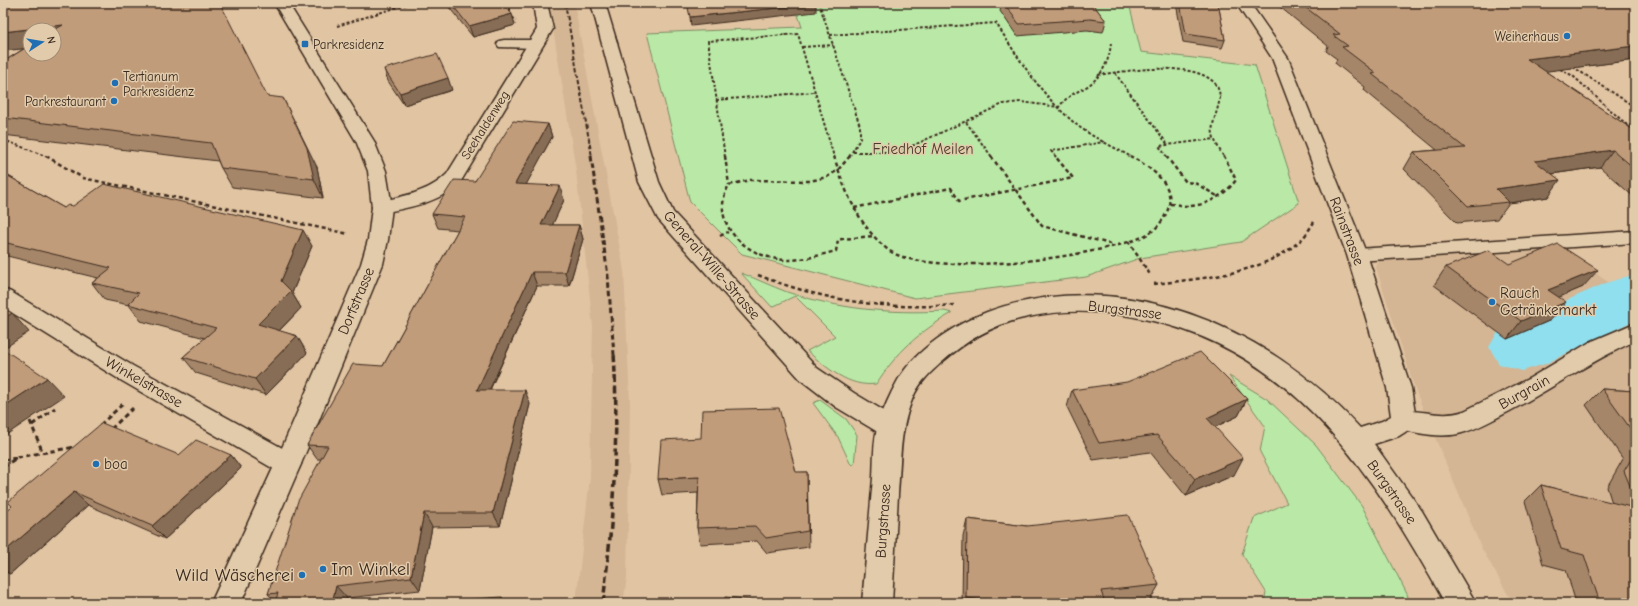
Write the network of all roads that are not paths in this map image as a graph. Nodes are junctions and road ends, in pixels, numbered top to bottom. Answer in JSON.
{"nodes":[{"id":1,"x":281,"y":3,"type":"edge"},
{"id":2,"x":540,"y":3,"type":"edge"},
{"id":3,"x":598,"y":3,"type":"edge"},
{"id":4,"x":1242,"y":3,"type":"edge"},
{"id":5,"x":504,"y":44,"type":"dead end"},
{"id":6,"x":536,"y":44,"type":"junction"},
{"id":7,"x":382,"y":207,"type":"junction"},
{"id":8,"x":1635,"y":237,"type":"edge"},
{"id":9,"x":1357,"y":255,"type":"junction"},
{"id":10,"x":3,"y":297,"type":"edge"},
{"id":11,"x":1635,"y":331,"type":"edge"},
{"id":12,"x":1404,"y":420,"type":"junction"},
{"id":13,"x":890,"y":427,"type":"junction"},
{"id":14,"x":1355,"y":440,"type":"junction"},
{"id":15,"x":288,"y":464,"type":"junction"},
{"id":16,"x":226,"y":603,"type":"edge"},
{"id":17,"x":877,"y":603,"type":"edge"},
{"id":18,"x":1461,"y":603,"type":"edge"}],
"edges":[{"from":1,"to":7,"type":"street","name":"Dorfstrasse"},
{"from":2,"to":6,"type":"street","name":"Seehaldenweg"},
{"from":3,"to":13,"type":"street","name":"General-Wille-Strasse"},
{"from":4,"to":9,"type":"street","name":"Rainstrasse"},
{"from":5,"to":6,"type":"lane"},
{"from":6,"to":7,"type":"street","name":"Seehaldenweg"},
{"from":7,"to":15,"type":"street","name":"Dorfstrasse"},
{"from":8,"to":9,"type":"lane"},
{"from":9,"to":12,"type":"street","name":"Rainstrasse"},
{"from":10,"to":15,"type":"street","name":"Winkelstrasse"},
{"from":11,"to":12,"type":"street","name":"Burgrain"},
{"from":12,"to":14,"type":"street"},
{"from":13,"to":14,"type":"street","name":"Burgstrasse"},
{"from":13,"to":17,"type":"street","name":"Burgstrasse"},
{"from":14,"to":18,"type":"street","name":"Burgstrasse"},
{"from":15,"to":16,"type":"street","name":"Dorfstrasse"}]}
